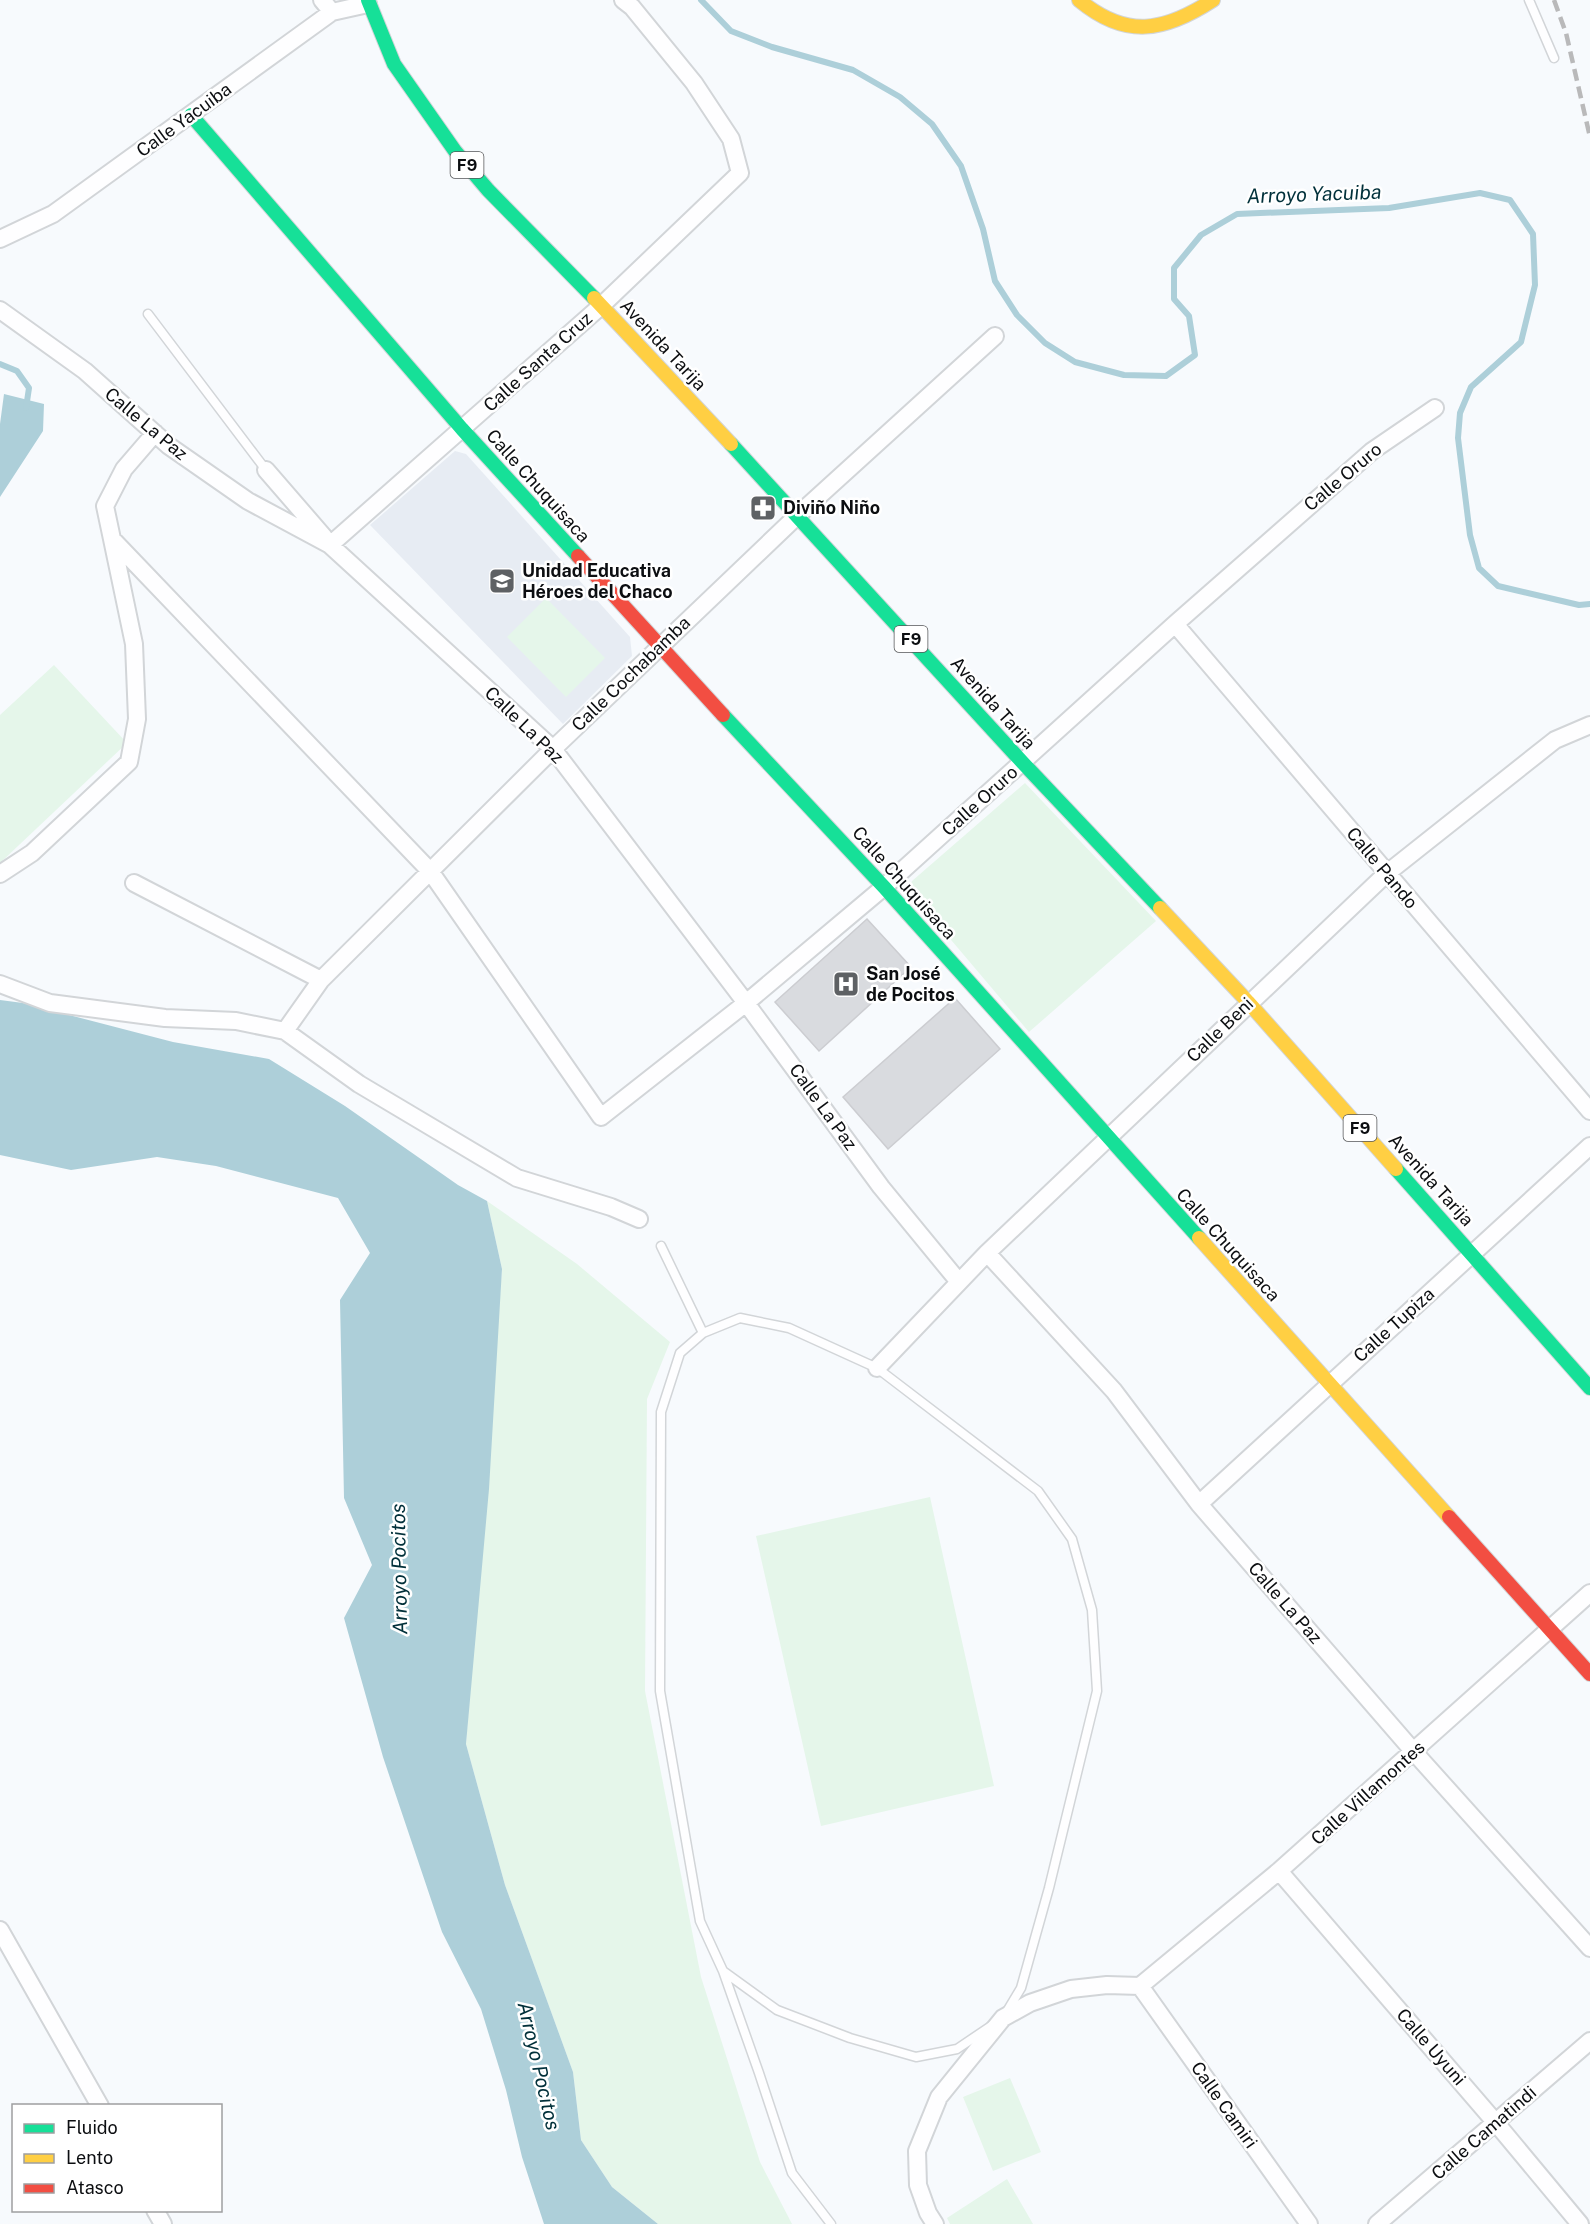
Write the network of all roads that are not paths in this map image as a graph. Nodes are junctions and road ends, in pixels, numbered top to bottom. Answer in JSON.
{"nodes":[{"id":1,"x":623,"y":0,"type":"edge"},
{"id":2,"x":1079,"y":0,"type":"edge"},
{"id":3,"x":1213,"y":0,"type":"edge"},
{"id":4,"x":1529,"y":0,"type":"edge"},
{"id":5,"x":368,"y":2,"type":"edge"},
{"id":6,"x":327,"y":6,"type":"edge"},
{"id":7,"x":1554,"y":58,"type":"dead end"},
{"id":8,"x":191,"y":115,"type":"junction"},
{"id":9,"x":0,"y":240,"type":"edge"},
{"id":10,"x":601,"y":306,"type":"junction"},
{"id":11,"x":0,"y":310,"type":"edge"},
{"id":12,"x":148,"y":315,"type":"dead end"},
{"id":13,"x":995,"y":336,"type":"dead end"},
{"id":14,"x":1435,"y":408,"type":"dead end"},
{"id":15,"x":462,"y":429,"type":"junction"},
{"id":16,"x":154,"y":433,"type":"junction"},
{"id":17,"x":266,"y":470,"type":"joint"},
{"id":18,"x":798,"y":515,"type":"junction"},
{"id":19,"x":111,"y":539,"type":"junction"},
{"id":20,"x":330,"y":545,"type":"junction"},
{"id":21,"x":1175,"y":624,"type":"junction"},
{"id":22,"x":659,"y":646,"type":"junction"},
{"id":23,"x":1590,"y":725,"type":"edge"},
{"id":24,"x":553,"y":749,"type":"junction"},
{"id":25,"x":1023,"y":763,"type":"junction"},
{"id":26,"x":430,"y":871,"type":"junction"},
{"id":27,"x":0,"y":874,"type":"edge"},
{"id":28,"x":1386,"y":874,"type":"junction"},
{"id":29,"x":134,"y":883,"type":"dead end"},
{"id":30,"x":884,"y":887,"type":"junction"},
{"id":31,"x":321,"y":980,"type":"junction"},
{"id":32,"x":0,"y":984,"type":"edge"},
{"id":33,"x":1248,"y":1002,"type":"junction"},
{"id":34,"x":746,"y":1003,"type":"junction"},
{"id":35,"x":285,"y":1031,"type":"junction"},
{"id":36,"x":1590,"y":1111,"type":"edge"},
{"id":37,"x":1107,"y":1138,"type":"junction"},
{"id":38,"x":1590,"y":1146,"type":"edge"},
{"id":39,"x":639,"y":1219,"type":"dead end"},
{"id":40,"x":661,"y":1246,"type":"dead end"},
{"id":41,"x":987,"y":1252,"type":"junction"},
{"id":42,"x":1472,"y":1253,"type":"junction"},
{"id":43,"x":959,"y":1282,"type":"junction"},
{"id":44,"x":703,"y":1333,"type":"junction"},
{"id":45,"x":877,"y":1368,"type":"junction"},
{"id":46,"x":1328,"y":1385,"type":"junction"},
{"id":47,"x":1590,"y":1388,"type":"edge"},
{"id":48,"x":1198,"y":1504,"type":"junction"},
{"id":49,"x":1590,"y":1593,"type":"edge"},
{"id":50,"x":1550,"y":1630,"type":"junction"},
{"id":51,"x":1590,"y":1674,"type":"edge"},
{"id":52,"x":1414,"y":1752,"type":"junction"},
{"id":53,"x":1279,"y":1871,"type":"junction"},
{"id":54,"x":0,"y":1930,"type":"edge"},
{"id":55,"x":1590,"y":1948,"type":"edge"},
{"id":56,"x":723,"y":1971,"type":"junction"},
{"id":57,"x":1140,"y":1986,"type":"junction"},
{"id":58,"x":1002,"y":2018,"type":"junction"},
{"id":59,"x":1590,"y":2041,"type":"edge"},
{"id":60,"x":99,"y":2104,"type":"edge"},
{"id":61,"x":1496,"y":2123,"type":"junction"},
{"id":62,"x":831,"y":2224,"type":"edge"},
{"id":63,"x":935,"y":2224,"type":"edge"},
{"id":64,"x":1309,"y":2224,"type":"edge"},
{"id":65,"x":1377,"y":2224,"type":"edge"},
{"id":66,"x":1580,"y":2224,"type":"edge"}],
"edges":[{"from":1,"to":10,"type":"street","name":"Calle Santa Cruz"},
{"from":2,"to":3,"type":"main road"},
{"from":4,"to":7,"type":"lane"},
{"from":5,"to":6,"type":"street","name":"Calle Yacuiba"},
{"from":5,"to":10,"type":"main road","name":"Avenida Tarija","number":"F9"},
{"from":6,"to":8,"type":"street","name":"Calle Yacuiba"},
{"from":8,"to":9,"type":"street","name":"Calle Yacuiba"},
{"from":8,"to":15,"type":"main road","name":"Calle Chuquisaca"},
{"from":10,"to":15,"type":"street","name":"Calle Santa Cruz"},
{"from":10,"to":18,"type":"main road","name":"Avenida Tarija","number":"F9"},
{"from":11,"to":16,"type":"street","name":"Calle La Paz"},
{"from":12,"to":17,"type":"lane"},
{"from":13,"to":18,"type":"street","name":"Calle Cochabamba"},
{"from":14,"to":21,"type":"street","name":"Calle Oruro"},
{"from":15,"to":20,"type":"street","name":"Calle Santa Cruz"},
{"from":15,"to":22,"type":"main road","name":"Calle Chuquisaca"},
{"from":16,"to":19,"type":"street"},
{"from":16,"to":20,"type":"street","name":"Calle La Paz"},
{"from":17,"to":20,"type":"street"},
{"from":18,"to":22,"type":"street","name":"Calle Cochabamba"},
{"from":18,"to":25,"type":"main road","name":"Avenida Tarija","number":"F9"},
{"from":19,"to":26,"type":"street"},
{"from":19,"to":27,"type":"street"},
{"from":20,"to":24,"type":"street","name":"Calle La Paz"},
{"from":21,"to":25,"type":"street","name":"Calle Oruro"},
{"from":21,"to":28,"type":"street","name":"Calle Pando"},
{"from":22,"to":24,"type":"street","name":"Calle Cochabamba"},
{"from":22,"to":30,"type":"main road","name":"Calle Chuquisaca"},
{"from":23,"to":28,"type":"street","name":"Calle Beni"},
{"from":24,"to":26,"type":"street","name":"Calle Cochabamba"},
{"from":24,"to":34,"type":"street","name":"Calle La Paz"},
{"from":25,"to":30,"type":"street","name":"Calle Oruro"},
{"from":25,"to":33,"type":"main road","name":"Avenida Tarija","number":"F9"},
{"from":26,"to":31,"type":"street","name":"Calle Cochabamba"},
{"from":26,"to":34,"type":"street","name":"Calle Oruro"},
{"from":28,"to":33,"type":"street","name":"Calle Beni"},
{"from":28,"to":36,"type":"street","name":"Calle Pando"},
{"from":29,"to":31,"type":"street"},
{"from":30,"to":34,"type":"street","name":"Calle Oruro"},
{"from":30,"to":37,"type":"main road","name":"Calle Chuquisaca"},
{"from":31,"to":35,"type":"street","name":"Calle Cochabamba"},
{"from":32,"to":35,"type":"street"},
{"from":33,"to":37,"type":"street","name":"Calle Beni"},
{"from":33,"to":42,"type":"main road","name":"Avenida Tarija","number":"F9"},
{"from":34,"to":43,"type":"street","name":"Calle La Paz"},
{"from":35,"to":39,"type":"street"},
{"from":37,"to":41,"type":"street","name":"Calle Beni"},
{"from":37,"to":46,"type":"main road","name":"Calle Chuquisaca"},
{"from":38,"to":42,"type":"street","name":"Calle Tupiza"},
{"from":40,"to":44,"type":"lane"},
{"from":41,"to":43,"type":"street","name":"Calle Beni"},
{"from":41,"to":48,"type":"street","name":"Calle La Paz"},
{"from":42,"to":46,"type":"street","name":"Calle Tupiza"},
{"from":42,"to":47,"type":"main road","name":"Avenida Tarija","number":"F9"},
{"from":43,"to":45,"type":"street","name":"Calle Beni"},
{"from":44,"to":45,"type":"lane"},
{"from":44,"to":56,"type":"lane"},
{"from":45,"to":58,"type":"lane"},
{"from":46,"to":48,"type":"street","name":"Calle Tupiza"},
{"from":46,"to":50,"type":"main road","name":"Calle Chuquisaca"},
{"from":48,"to":52,"type":"street","name":"Calle La Paz"},
{"from":49,"to":50,"type":"street","name":"Calle Villamontes"},
{"from":50,"to":51,"type":"main road","name":"Calle Chuquisaca"},
{"from":50,"to":52,"type":"street","name":"Calle Villamontes"},
{"from":52,"to":53,"type":"street","name":"Calle Villamontes"},
{"from":52,"to":55,"type":"street","name":"Calle La Paz"},
{"from":53,"to":57,"type":"street","name":"Calle Villamontes"},
{"from":53,"to":61,"type":"street","name":"Calle Uyuni"},
{"from":54,"to":60,"type":"street"},
{"from":56,"to":58,"type":"lane"},
{"from":56,"to":62,"type":"lane"},
{"from":57,"to":58,"type":"street"},
{"from":57,"to":64,"type":"street","name":"Calle Camiri"},
{"from":58,"to":63,"type":"street"},
{"from":59,"to":61,"type":"street","name":"Calle Camatindi"},
{"from":61,"to":65,"type":"street","name":"Calle Camatindi"},
{"from":61,"to":66,"type":"street","name":"Calle Uyuni"}]}
